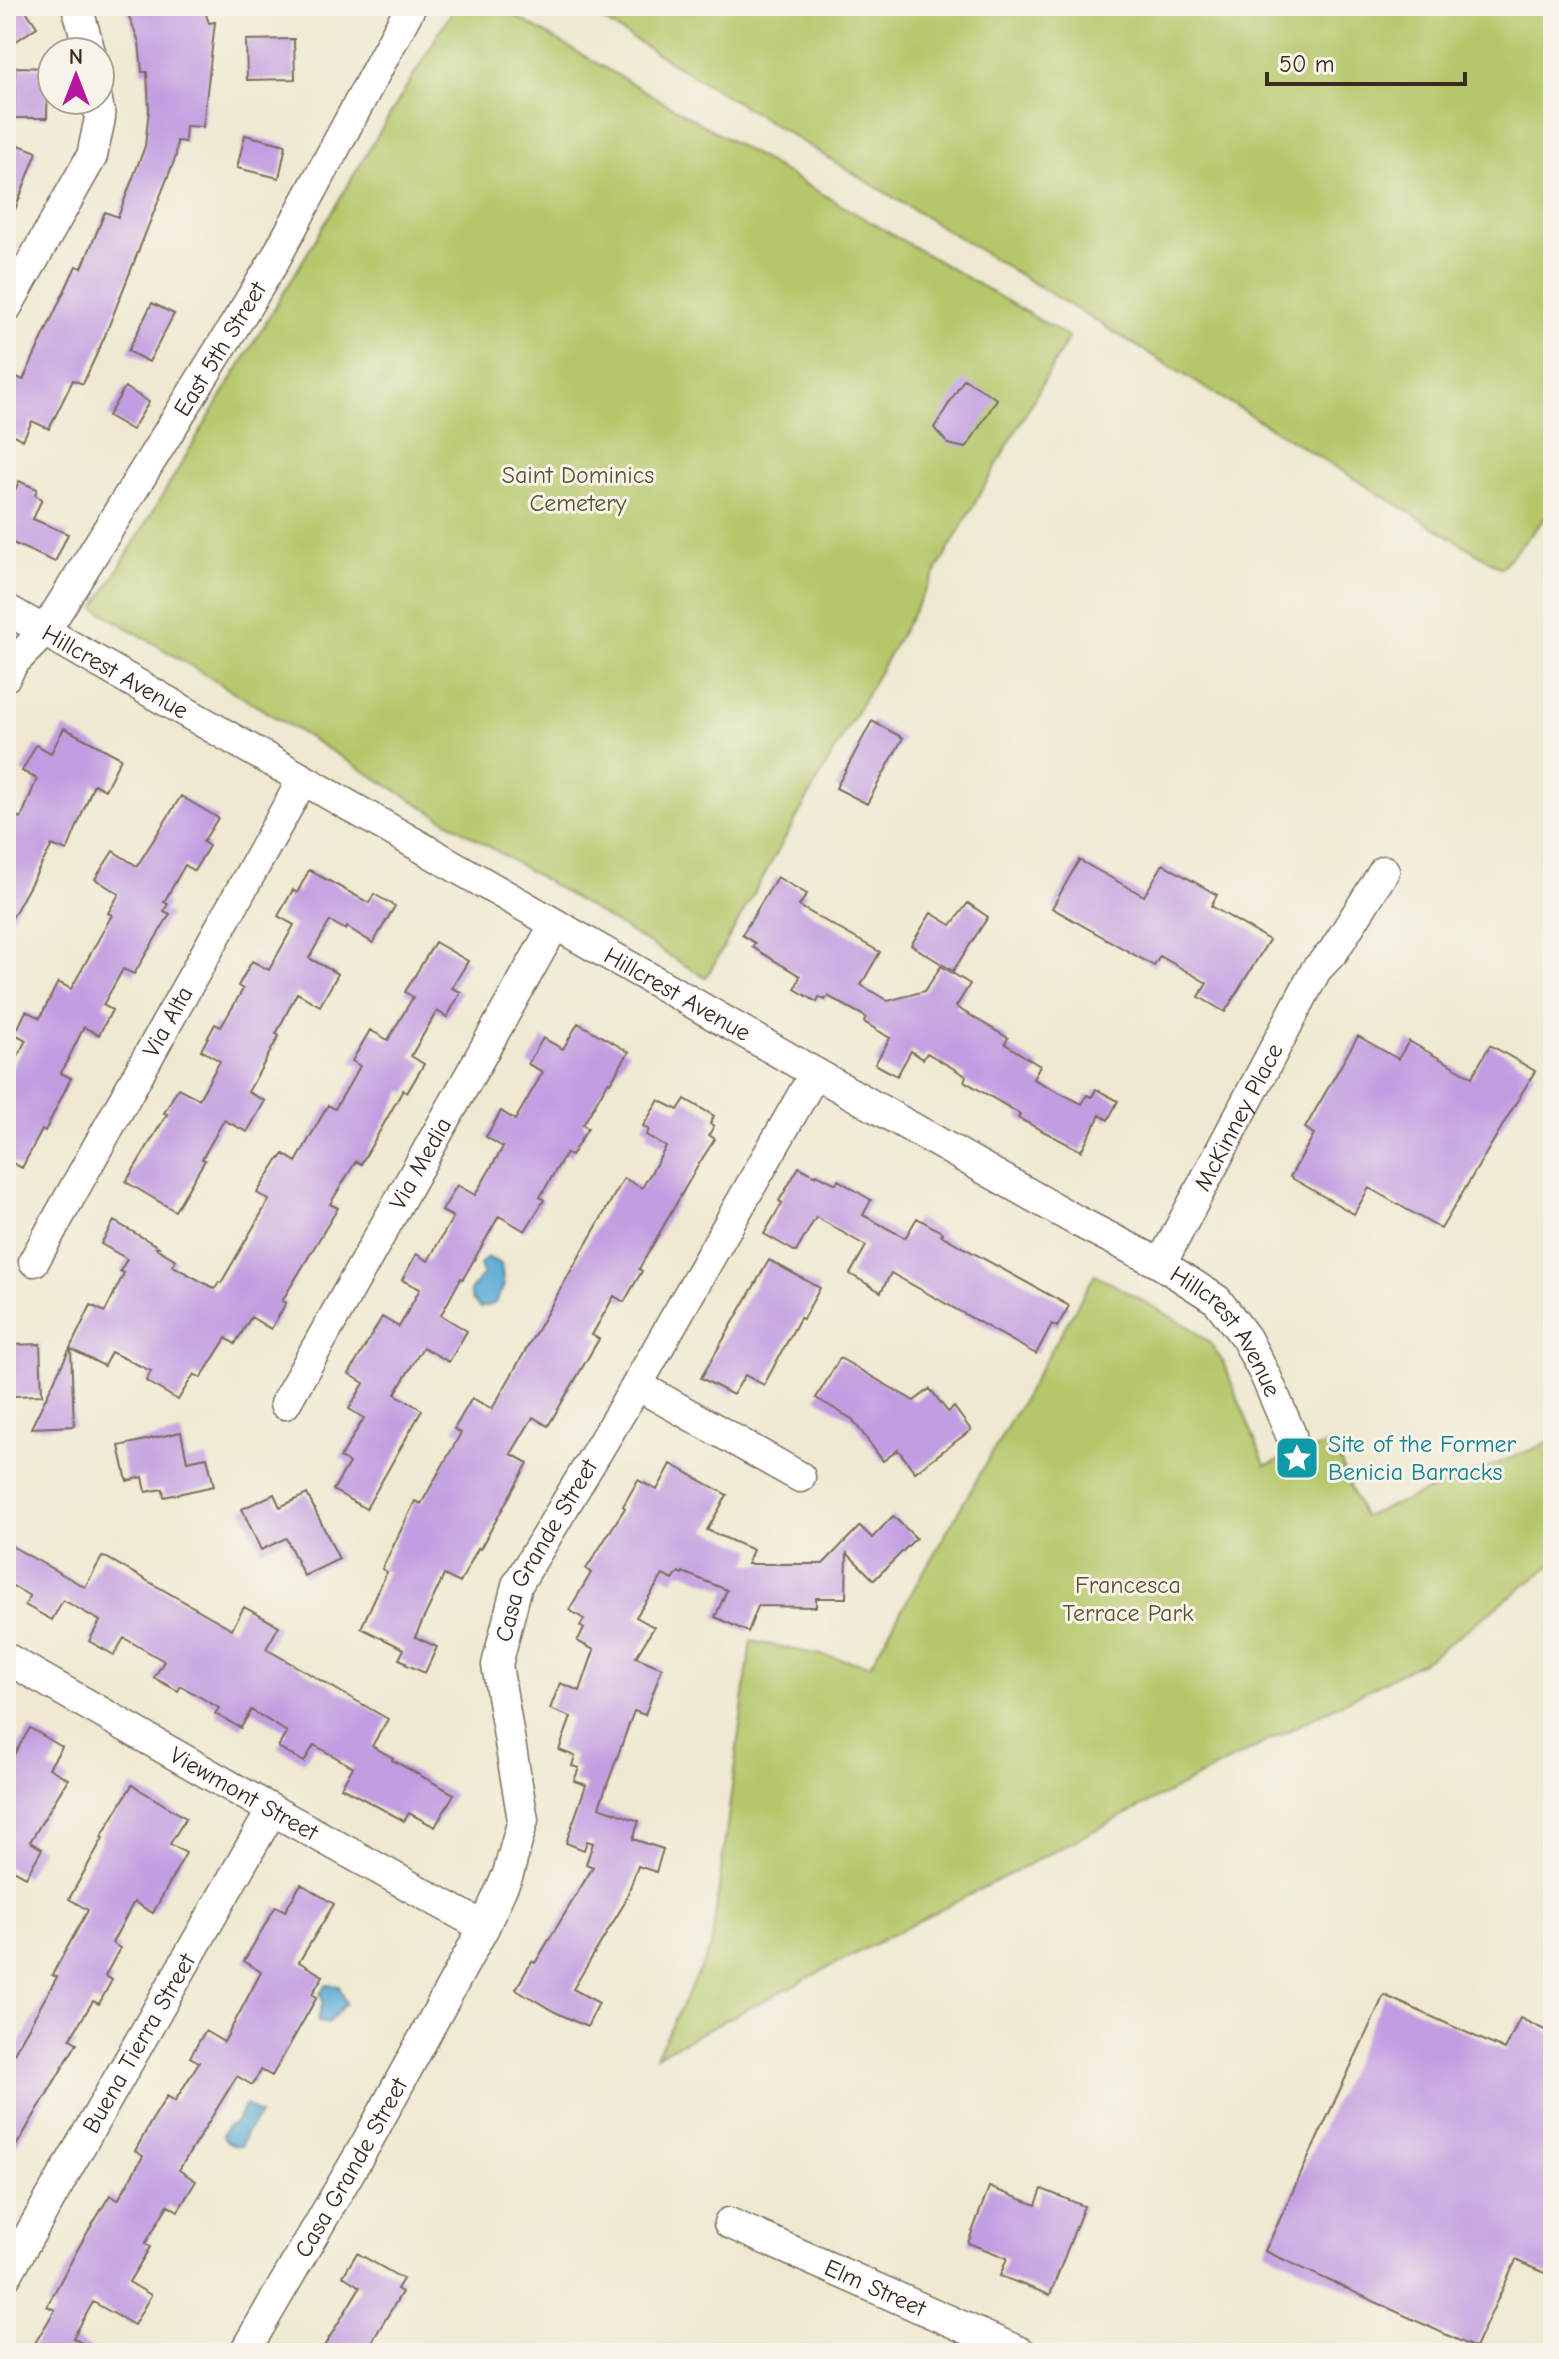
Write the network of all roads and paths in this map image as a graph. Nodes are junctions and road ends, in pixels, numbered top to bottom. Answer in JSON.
{"nodes":[{"id":1,"x":77,"y":6,"type":"edge"},
{"id":2,"x":411,"y":6,"type":"edge"},
{"id":3,"x":85,"y":36,"type":"edge"},
{"id":4,"x":100,"y":116,"type":"edge"},
{"id":5,"x":6,"y":308,"type":"edge"},
{"id":6,"x":6,"y":609,"type":"edge"},
{"id":7,"x":45,"y":631,"type":"junction"},
{"id":8,"x":6,"y":676,"type":"edge"},
{"id":9,"x":302,"y":781,"type":"junction"},
{"id":10,"x":1384,"y":871,"type":"dead end"},
{"id":11,"x":555,"y":924,"type":"junction"},
{"id":12,"x":815,"y":1073,"type":"junction"},
{"id":13,"x":34,"y":1261,"type":"dead end"},
{"id":14,"x":1161,"y":1264,"type":"junction"},
{"id":15,"x":637,"y":1385,"type":"junction"},
{"id":16,"x":285,"y":1404,"type":"dead end"},
{"id":17,"x":1291,"y":1435,"type":"dead end"},
{"id":18,"x":800,"y":1477,"type":"dead end"},
{"id":19,"x":7,"y":1662,"type":"edge"},
{"id":20,"x":272,"y":1810,"type":"junction"},
{"id":21,"x":484,"y":1927,"type":"junction"},
{"id":22,"x":729,"y":2223,"type":"dead end"},
{"id":23,"x":6,"y":2276,"type":"edge"},
{"id":24,"x":244,"y":2353,"type":"edge"},
{"id":25,"x":1022,"y":2353,"type":"edge"}],
"edges":[{"from":1,"to":3,"type":"street"},
{"from":2,"to":7,"type":"street","name":"East 5th Street"},
{"from":4,"to":5,"type":"street"},
{"from":6,"to":7,"type":"street","name":"Hillcrest Avenue"},
{"from":7,"to":8,"type":"street","name":"East 5th Street"},
{"from":7,"to":9,"type":"street","name":"Hillcrest Avenue"},
{"from":9,"to":11,"type":"street","name":"Hillcrest Avenue"},
{"from":9,"to":13,"type":"street","name":"Via Alta"},
{"from":10,"to":14,"type":"street","name":"McKinney Place"},
{"from":11,"to":12,"type":"street","name":"Hillcrest Avenue"},
{"from":11,"to":16,"type":"street","name":"Via Media"},
{"from":12,"to":14,"type":"street","name":"Hillcrest Avenue"},
{"from":12,"to":15,"type":"street","name":"Casa Grande Street"},
{"from":14,"to":17,"type":"street","name":"Hillcrest Avenue"},
{"from":15,"to":18,"type":"street"},
{"from":15,"to":21,"type":"street","name":"Casa Grande Street"},
{"from":19,"to":20,"type":"street","name":"Viewmont Street"},
{"from":20,"to":21,"type":"street","name":"Viewmont Street"},
{"from":20,"to":23,"type":"street","name":"Buena Tierra Street"},
{"from":21,"to":24,"type":"street","name":"Casa Grande Street"},
{"from":22,"to":25,"type":"street","name":"Elm Street"}]}
